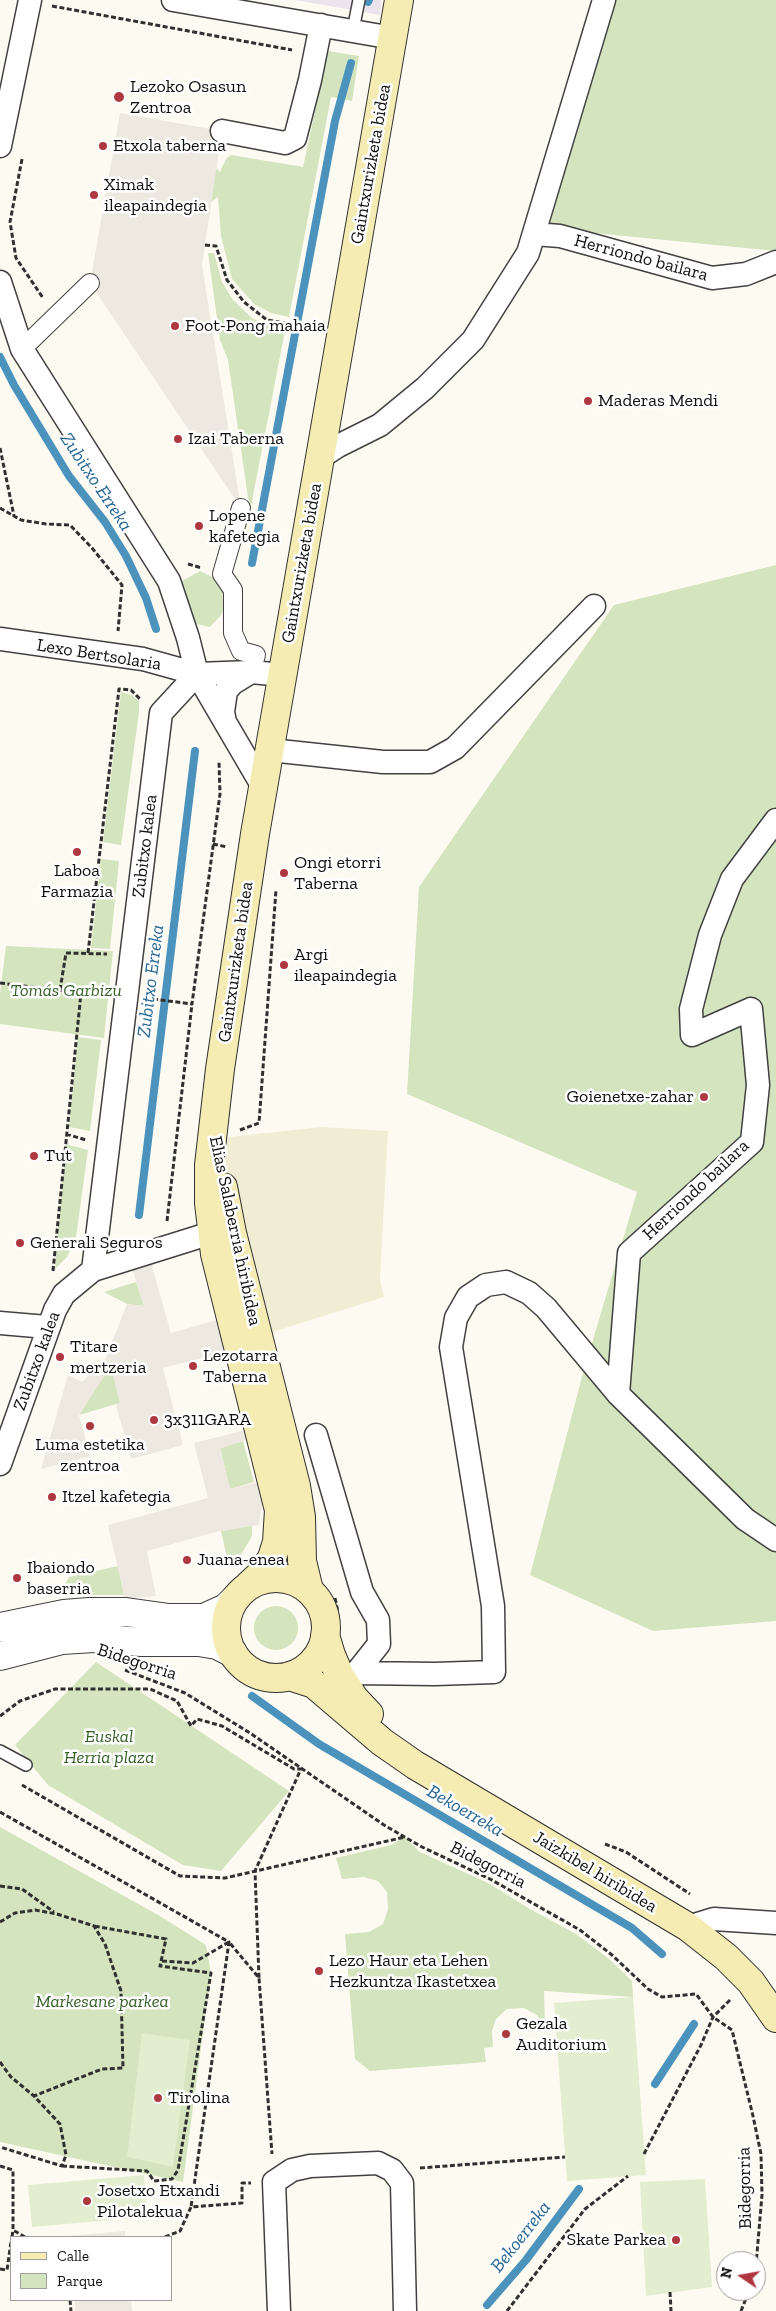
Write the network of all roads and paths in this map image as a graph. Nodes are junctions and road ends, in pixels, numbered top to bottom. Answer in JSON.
{"nodes":[{"id":1,"x":173,"y":0,"type":"edge"},
{"id":2,"x":359,"y":0,"type":"edge"},
{"id":3,"x":399,"y":0,"type":"edge"},
{"id":4,"x":604,"y":0,"type":"edge"},
{"id":5,"x":40,"y":3,"type":"edge"},
{"id":6,"x":353,"y":30,"type":"junction"},
{"id":7,"x":319,"y":34,"type":"junction"},
{"id":8,"x":393,"y":38,"type":"junction"},
{"id":9,"x":222,"y":131,"type":"dead end"},
{"id":10,"x":0,"y":146,"type":"edge"},
{"id":11,"x":23,"y":157,"type":"dead end"},
{"id":12,"x":534,"y":234,"type":"junction"},
{"id":13,"x":205,"y":244,"type":"dead end"},
{"id":14,"x":776,"y":262,"type":"edge"},
{"id":15,"x":0,"y":282,"type":"edge"},
{"id":16,"x":90,"y":282,"type":"dead end"},
{"id":17,"x":55,"y":315,"type":"junction"},
{"id":18,"x":316,"y":318,"type":"dead end"},
{"id":19,"x":314,"y":328,"type":"junction"},
{"id":20,"x":313,"y":338,"type":"dead end"},
{"id":21,"x":22,"y":349,"type":"junction"},
{"id":22,"x":0,"y":448,"type":"edge"},
{"id":23,"x":321,"y":457,"type":"junction"},
{"id":24,"x":0,"y":508,"type":"edge"},
{"id":25,"x":241,"y":508,"type":"dead end"},
{"id":26,"x":14,"y":516,"type":"junction"},
{"id":27,"x":594,"y":606,"type":"dead end"},
{"id":28,"x":118,"y":636,"type":"dead end"},
{"id":29,"x":0,"y":639,"type":"edge"},
{"id":30,"x":251,"y":672,"type":"junction"},
{"id":31,"x":197,"y":674,"type":"junction"},
{"id":32,"x":283,"y":674,"type":"junction"},
{"id":33,"x":142,"y":706,"type":"dead end"},
{"id":34,"x":230,"y":731,"type":"junction"},
{"id":35,"x":271,"y":740,"type":"junction"},
{"id":36,"x":263,"y":787,"type":"junction"},
{"id":37,"x":776,"y":820,"type":"edge"},
{"id":38,"x":277,"y":884,"type":"dead end"},
{"id":39,"x":88,"y":953,"type":"junction"},
{"id":40,"x":112,"y":954,"type":"dead end"},
{"id":41,"x":0,"y":983,"type":"edge"},
{"id":42,"x":60,"y":990,"type":"junction"},
{"id":43,"x":81,"y":993,"type":"junction"},
{"id":44,"x":108,"y":995,"type":"dead end"},
{"id":45,"x":153,"y":999,"type":"dead end"},
{"id":46,"x":184,"y":1003,"type":"dead end"},
{"id":47,"x":192,"y":1004,"type":"dead end"},
{"id":48,"x":223,"y":1130,"type":"junction"},
{"id":49,"x":66,"y":1134,"type":"junction"},
{"id":50,"x":91,"y":1141,"type":"dead end"},
{"id":51,"x":225,"y":1199,"type":"junction"},
{"id":52,"x":160,"y":1225,"type":"dead end"},
{"id":53,"x":211,"y":1231,"type":"junction"},
{"id":54,"x":93,"y":1270,"type":"junction"},
{"id":55,"x":58,"y":1271,"type":"dead end"},
{"id":56,"x":0,"y":1323,"type":"edge"},
{"id":57,"x":47,"y":1328,"type":"junction"},
{"id":58,"x":618,"y":1394,"type":"junction"},
{"id":59,"x":316,"y":1435,"type":"dead end"},
{"id":60,"x":0,"y":1464,"type":"edge"},
{"id":61,"x":776,"y":1540,"type":"edge"},
{"id":62,"x":309,"y":1590,"type":"junction"},
{"id":63,"x":242,"y":1593,"type":"junction"},
{"id":64,"x":0,"y":1627,"type":"edge"},
{"id":65,"x":325,"y":1635,"type":"junction"},
{"id":66,"x":233,"y":1653,"type":"junction"},
{"id":67,"x":0,"y":1656,"type":"edge"},
{"id":68,"x":121,"y":1668,"type":"dead end"},
{"id":69,"x":348,"y":1675,"type":"junction"},
{"id":70,"x":289,"y":1676,"type":"junction"},
{"id":71,"x":0,"y":1716,"type":"edge"},
{"id":72,"x":0,"y":1751,"type":"edge"},
{"id":73,"x":26,"y":1765,"type":"dead end"},
{"id":74,"x":301,"y":1769,"type":"junction"},
{"id":75,"x":17,"y":1782,"type":"dead end"},
{"id":76,"x":450,"y":1786,"type":"junction"},
{"id":77,"x":0,"y":1812,"type":"edge"},
{"id":78,"x":405,"y":1837,"type":"junction"},
{"id":79,"x":255,"y":1871,"type":"junction"},
{"id":80,"x":0,"y":1886,"type":"edge"},
{"id":81,"x":57,"y":1914,"type":"junction"},
{"id":82,"x":0,"y":1922,"type":"edge"},
{"id":83,"x":776,"y":1923,"type":"edge"},
{"id":84,"x":94,"y":1926,"type":"junction"},
{"id":85,"x":688,"y":1928,"type":"junction"},
{"id":86,"x":229,"y":1942,"type":"junction"},
{"id":87,"x":162,"y":1960,"type":"junction"},
{"id":88,"x":259,"y":1978,"type":"junction"},
{"id":89,"x":730,"y":2000,"type":"dead end"},
{"id":90,"x":713,"y":2017,"type":"junction"},
{"id":91,"x":776,"y":2018,"type":"edge"},
{"id":92,"x":0,"y":2062,"type":"edge"},
{"id":93,"x":34,"y":2096,"type":"junction"},
{"id":94,"x":0,"y":2147,"type":"edge"},
{"id":95,"x":644,"y":2154,"type":"dead end"},
{"id":96,"x":565,"y":2157,"type":"dead end"},
{"id":97,"x":0,"y":2166,"type":"edge"},
{"id":98,"x":62,"y":2166,"type":"junction"},
{"id":99,"x":397,"y":2176,"type":"junction"},
{"id":100,"x":628,"y":2176,"type":"dead end"},
{"id":101,"x":274,"y":2182,"type":"junction"},
{"id":102,"x":242,"y":2203,"type":"dead end"},
{"id":103,"x":190,"y":2207,"type":"junction"},
{"id":104,"x":13,"y":2230,"type":"junction"},
{"id":105,"x":12,"y":2236,"type":"edge"},
{"id":106,"x":23,"y":2236,"type":"edge"},
{"id":107,"x":167,"y":2236,"type":"edge"},
{"id":108,"x":10,"y":2249,"type":"edge"},
{"id":109,"x":757,"y":2251,"type":"edge"},
{"id":110,"x":0,"y":2269,"type":"edge"},
{"id":111,"x":670,"y":2292,"type":"dead end"},
{"id":112,"x":279,"y":2311,"type":"edge"},
{"id":113,"x":405,"y":2311,"type":"edge"},
{"id":114,"x":507,"y":2311,"type":"edge"},
{"id":115,"x":671,"y":2311,"type":"edge"}],
"edges":[{"from":1,"to":7,"type":"street"},
{"from":2,"to":6,"type":"lane"},
{"from":3,"to":8,"type":"main road","name":"Gaintxurizketa bidea"},
{"from":4,"to":12,"type":"street"},
{"from":5,"to":7,"type":"path"},
{"from":5,"to":10,"type":"street"},
{"from":6,"to":7,"type":"street"},
{"from":6,"to":8,"type":"street"},
{"from":7,"to":9,"type":"street"},
{"from":8,"to":23,"type":"main road","name":"Gaintxurizketa bidea"},
{"from":11,"to":17,"type":"path"},
{"from":12,"to":14,"type":"street","name":"Herriondo bailara"},
{"from":12,"to":23,"type":"street"},
{"from":13,"to":19,"type":"path"},
{"from":15,"to":21,"type":"street"},
{"from":16,"to":17,"type":"street"},
{"from":17,"to":21,"type":"street"},
{"from":18,"to":19,"type":"path"},
{"from":19,"to":20,"type":"path"},
{"from":21,"to":31,"type":"street"},
{"from":22,"to":26,"type":"path"},
{"from":23,"to":32,"type":"main road","name":"Gaintxurizketa bidea"},
{"from":24,"to":26,"type":"path"},
{"from":25,"to":30,"type":"street"},
{"from":26,"to":28,"type":"path"},
{"from":27,"to":35,"type":"street"},
{"from":29,"to":31,"type":"street","name":"Lexo Bertsolaria"},
{"from":30,"to":31,"type":"street","name":"Lexo Bertsolaria"},
{"from":30,"to":32,"type":"street","name":"Lexo Bertsolaria"},
{"from":30,"to":34,"type":"street"},
{"from":31,"to":34,"type":"street"},
{"from":31,"to":54,"type":"street","name":"Zubitxo kalea"},
{"from":32,"to":35,"type":"main road","name":"Gaintxurizketa bidea"},
{"from":33,"to":39,"type":"path"},
{"from":34,"to":35,"type":"street"},
{"from":34,"to":36,"type":"street"},
{"from":35,"to":36,"type":"main road","name":"Gaintxurizketa bidea"},
{"from":36,"to":48,"type":"main road","name":"Gaintxurizketa bidea"},
{"from":37,"to":58,"type":"street","name":"Herriondo bailara"},
{"from":38,"to":48,"type":"path"},
{"from":39,"to":40,"type":"path"},
{"from":39,"to":42,"type":"path"},
{"from":41,"to":42,"type":"path"},
{"from":42,"to":43,"type":"path"},
{"from":43,"to":44,"type":"path"},
{"from":43,"to":49,"type":"path"},
{"from":45,"to":46,"type":"path"},
{"from":47,"to":52,"type":"path"},
{"from":48,"to":51,"type":"main road","name":"Elias Salaberria hiribidea"},
{"from":48,"to":53,"type":"main road","name":"Elias Salaberria hiribidea"},
{"from":49,"to":50,"type":"path"},
{"from":49,"to":55,"type":"path"},
{"from":51,"to":53,"type":"street"},
{"from":51,"to":62,"type":"main road","name":"Elias Salaberria hiribidea"},
{"from":53,"to":54,"type":"street","name":"Zubitxo kalea"},
{"from":53,"to":63,"type":"main road","name":"Elias Salaberria hiribidea"},
{"from":54,"to":57,"type":"street","name":"Zubitxo kalea"},
{"from":56,"to":57,"type":"street"},
{"from":57,"to":60,"type":"street","name":"Zubitxo kalea"},
{"from":58,"to":61,"type":"street"},
{"from":58,"to":69,"type":"street"},
{"from":59,"to":69,"type":"street"},
{"from":62,"to":63,"type":"main road"},
{"from":62,"to":65,"type":"main road"},
{"from":63,"to":64,"type":"street"},
{"from":63,"to":66,"type":"main road"},
{"from":65,"to":69,"type":"main road"},
{"from":65,"to":70,"type":"main road"},
{"from":66,"to":67,"type":"street"},
{"from":66,"to":70,"type":"main road"},
{"from":68,"to":74,"type":"path","name":"Bidegorria"},
{"from":69,"to":76,"type":"main road","name":"Jaizkibel hiribidea"},
{"from":70,"to":76,"type":"main road","name":"Jaizkibel hiribidea"},
{"from":71,"to":74,"type":"path"},
{"from":72,"to":73,"type":"lane"},
{"from":74,"to":78,"type":"path","name":"Bidegorria"},
{"from":74,"to":79,"type":"path"},
{"from":75,"to":79,"type":"path"},
{"from":76,"to":85,"type":"main road","name":"Jaizkibel hiribidea"},
{"from":77,"to":86,"type":"path"},
{"from":78,"to":79,"type":"path"},
{"from":78,"to":90,"type":"path","name":"Bidegorria"},
{"from":79,"to":88,"type":"path"},
{"from":80,"to":81,"type":"path"},
{"from":81,"to":82,"type":"path"},
{"from":81,"to":84,"type":"path"},
{"from":83,"to":85,"type":"street"},
{"from":84,"to":87,"type":"path"},
{"from":84,"to":93,"type":"path"},
{"from":85,"to":91,"type":"main road","name":"Jaizkibel hiribidea"},
{"from":86,"to":87,"type":"path"},
{"from":86,"to":88,"type":"path"},
{"from":86,"to":103,"type":"path"},
{"from":87,"to":98,"type":"path"},
{"from":88,"to":101,"type":"path"},
{"from":89,"to":90,"type":"path"},
{"from":90,"to":95,"type":"path"},
{"from":90,"to":109,"type":"path","name":"Bidegorria"},
{"from":92,"to":93,"type":"path"},
{"from":93,"to":98,"type":"path"},
{"from":94,"to":98,"type":"path"},
{"from":96,"to":99,"type":"path"},
{"from":97,"to":104,"type":"path"},
{"from":99,"to":101,"type":"street"},
{"from":99,"to":113,"type":"street"},
{"from":100,"to":114,"type":"path"},
{"from":101,"to":112,"type":"street"},
{"from":102,"to":103,"type":"path"},
{"from":103,"to":107,"type":"path"},
{"from":104,"to":105,"type":"path"},
{"from":104,"to":106,"type":"path"},
{"from":108,"to":110,"type":"path"},
{"from":111,"to":115,"type":"path"}]}
